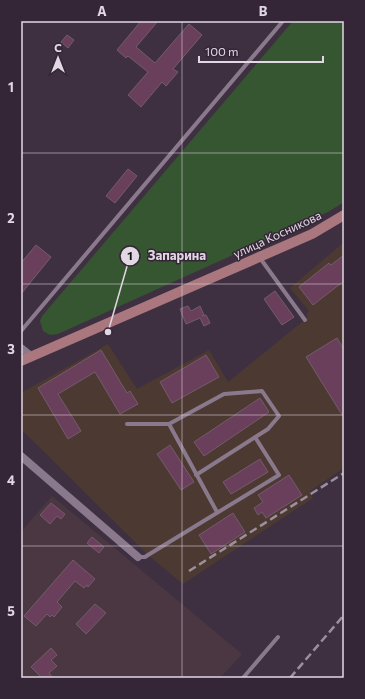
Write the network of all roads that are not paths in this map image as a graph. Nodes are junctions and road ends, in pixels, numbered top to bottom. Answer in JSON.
{"nodes":[{"id":1,"x":283,"y":21,"type":"edge"},
{"id":2,"x":344,"y":215,"type":"edge"},
{"id":3,"x":260,"y":258,"type":"junction"},
{"id":4,"x":305,"y":320,"type":"dead end"},
{"id":5,"x":21,"y":331,"type":"edge"},
{"id":6,"x":21,"y":348,"type":"edge"},
{"id":7,"x":31,"y":356,"type":"junction"},
{"id":8,"x":21,"y":361,"type":"edge"},
{"id":9,"x":127,"y":424,"type":"dead end"},
{"id":10,"x":169,"y":424,"type":"junction"},
{"id":11,"x":255,"y":437,"type":"junction"},
{"id":12,"x":21,"y":456,"type":"edge"},
{"id":13,"x":196,"y":475,"type":"junction"},
{"id":14,"x":217,"y":512,"type":"junction"},
{"id":15,"x":138,"y":557,"type":"joint"},
{"id":16,"x":278,"y":637,"type":"dead end"},
{"id":17,"x":243,"y":678,"type":"edge"}],
"edges":[{"from":1,"to":5,"type":"lane"},
{"from":2,"to":3,"type":"street","name":"улица Косникова"},
{"from":3,"to":4,"type":"lane"},
{"from":3,"to":7,"type":"street","name":"улица Косникова"},
{"from":6,"to":7,"type":"street"},
{"from":7,"to":8,"type":"street","name":"улица Косникова"},
{"from":9,"to":10,"type":"lane"},
{"from":10,"to":11,"type":"lane"},
{"from":10,"to":13,"type":"lane"},
{"from":11,"to":13,"type":"lane"},
{"from":11,"to":14,"type":"lane"},
{"from":12,"to":15,"type":"street"},
{"from":13,"to":14,"type":"lane"},
{"from":14,"to":15,"type":"lane"},
{"from":16,"to":17,"type":"lane"}]}
